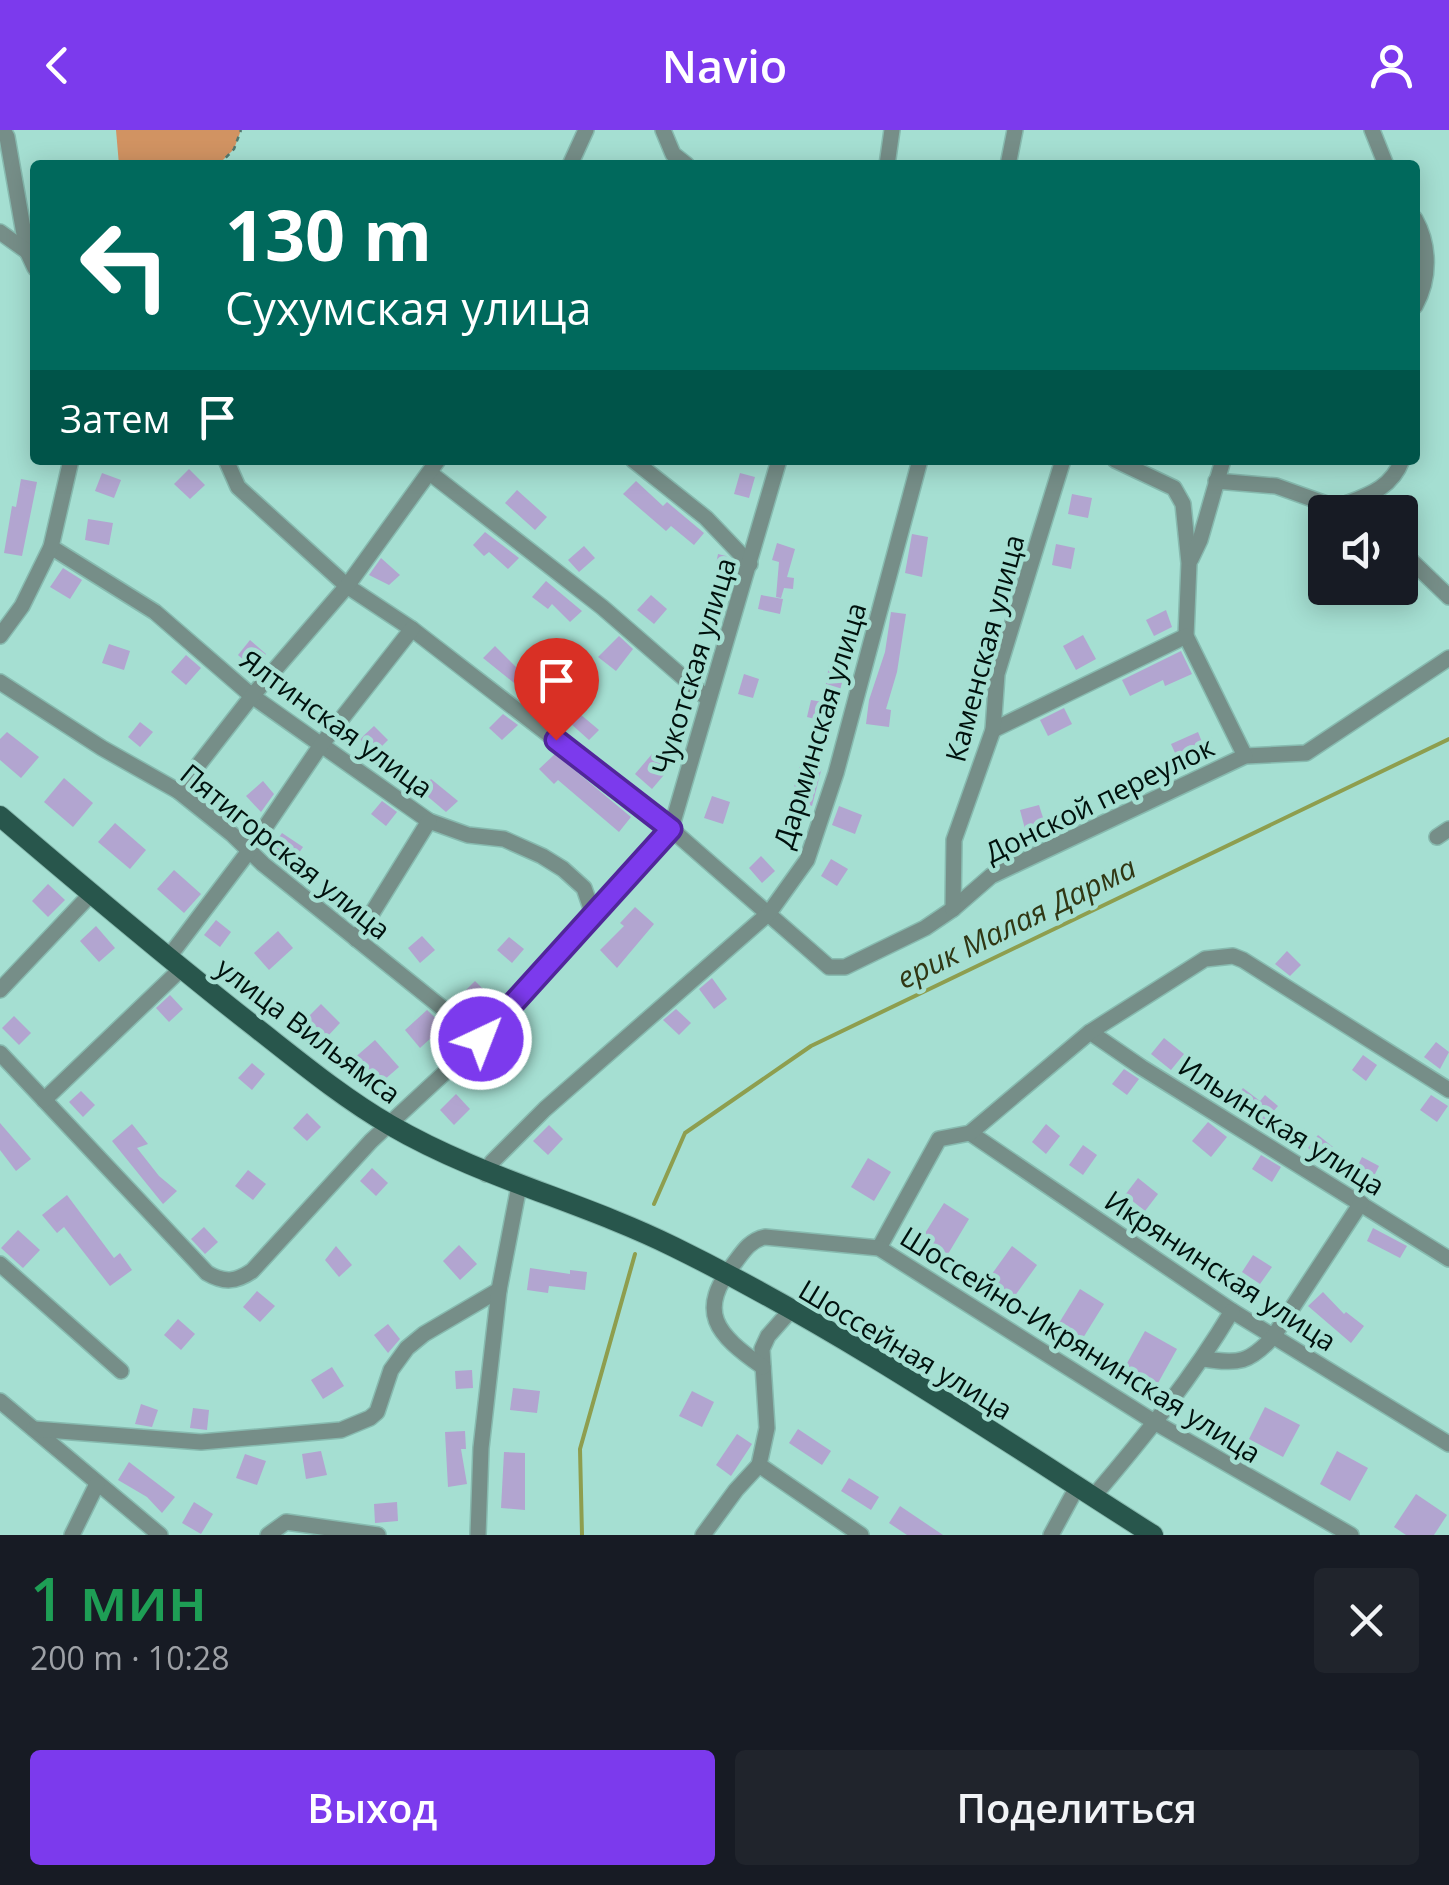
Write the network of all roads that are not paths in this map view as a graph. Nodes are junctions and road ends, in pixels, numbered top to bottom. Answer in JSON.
{"nodes":[{"id":1,"x":3,"y":130,"type":"edge"},
{"id":2,"x":586,"y":130,"type":"edge"},
{"id":3,"x":662,"y":130,"type":"edge"},
{"id":4,"x":892,"y":130,"type":"edge"},
{"id":5,"x":1015,"y":130,"type":"edge"},
{"id":6,"x":1372,"y":130,"type":"edge"},
{"id":7,"x":572,"y":160,"type":"edge"},
{"id":8,"x":681,"y":160,"type":"edge"},
{"id":9,"x":888,"y":160,"type":"edge"},
{"id":10,"x":1009,"y":160,"type":"edge"},
{"id":11,"x":1384,"y":160,"type":"edge"},
{"id":12,"x":1420,"y":231,"type":"edge"},
{"id":13,"x":0,"y":232,"type":"edge"},
{"id":14,"x":30,"y":249,"type":"edge"},
{"id":15,"x":30,"y":253,"type":"edge"},
{"id":16,"x":1420,"y":295,"type":"edge"},
{"id":17,"x":69,"y":465,"type":"edge"},
{"id":18,"x":228,"y":465,"type":"edge"},
{"id":19,"x":639,"y":465,"type":"edge"},
{"id":20,"x":778,"y":465,"type":"edge"},
{"id":21,"x":919,"y":465,"type":"edge"},
{"id":22,"x":1061,"y":465,"type":"edge"},
{"id":23,"x":1126,"y":465,"type":"edge"},
{"id":24,"x":1221,"y":465,"type":"edge"},
{"id":25,"x":1399,"y":465,"type":"edge"},
{"id":26,"x":434,"y":466,"type":"edge"},
{"id":27,"x":1216,"y":481,"type":"junction"},
{"id":28,"x":1371,"y":495,"type":"edge"},
{"id":29,"x":1308,"y":497,"type":"edge"},
{"id":30,"x":51,"y":548,"type":"junction"},
{"id":31,"x":1190,"y":562,"type":"junction"},
{"id":32,"x":750,"y":564,"type":"junction"},
{"id":33,"x":1418,"y":567,"type":"edge"},
{"id":34,"x":348,"y":586,"type":"junction"},
{"id":35,"x":1449,"y":597,"type":"edge"},
{"id":36,"x":412,"y":629,"type":"junction"},
{"id":37,"x":0,"y":636,"type":"edge"},
{"id":38,"x":1186,"y":636,"type":"junction"},
{"id":39,"x":1449,"y":658,"type":"edge"},
{"id":40,"x":0,"y":682,"type":"edge"},
{"id":41,"x":252,"y":696,"type":"junction"},
{"id":42,"x":708,"y":699,"type":"junction"},
{"id":43,"x":993,"y":730,"type":"junction"},
{"id":44,"x":321,"y":745,"type":"junction"},
{"id":45,"x":1246,"y":756,"type":"junction"},
{"id":46,"x":178,"y":791,"type":"junction"},
{"id":47,"x":0,"y":816,"type":"edge"},
{"id":48,"x":429,"y":821,"type":"junction"},
{"id":49,"x":671,"y":829,"type":"junction"},
{"id":50,"x":249,"y":851,"type":"junction"},
{"id":51,"x":91,"y":894,"type":"junction"},
{"id":52,"x":954,"y":909,"type":"junction"},
{"id":53,"x":769,"y":913,"type":"junction"},
{"id":54,"x":594,"y":917,"type":"junction"},
{"id":55,"x":356,"y":939,"type":"junction"},
{"id":56,"x":175,"y":963,"type":"junction"},
{"id":57,"x":0,"y":990,"type":"edge"},
{"id":58,"x":1090,"y":1032,"type":"junction"},
{"id":59,"x":481,"y":1039,"type":"junction"},
{"id":60,"x":0,"y":1053,"type":"edge"},
{"id":61,"x":1449,"y":1090,"type":"edge"},
{"id":62,"x":44,"y":1100,"type":"junction"},
{"id":63,"x":390,"y":1125,"type":"junction"},
{"id":64,"x":970,"y":1133,"type":"junction"},
{"id":65,"x":486,"y":1174,"type":"junction"},
{"id":66,"x":519,"y":1186,"type":"junction"},
{"id":67,"x":1361,"y":1203,"type":"junction"},
{"id":68,"x":624,"y":1224,"type":"joint"},
{"id":69,"x":879,"y":1248,"type":"junction"},
{"id":70,"x":1449,"y":1258,"type":"edge"},
{"id":71,"x":0,"y":1264,"type":"edge"},
{"id":72,"x":725,"y":1274,"type":"junction"},
{"id":73,"x":499,"y":1290,"type":"junction"},
{"id":74,"x":791,"y":1310,"type":"junction"},
{"id":75,"x":1232,"y":1311,"type":"junction"},
{"id":76,"x":1273,"y":1336,"type":"junction"},
{"id":77,"x":1204,"y":1359,"type":"junction"},
{"id":78,"x":763,"y":1367,"type":"junction"},
{"id":79,"x":121,"y":1371,"type":"dead end"},
{"id":80,"x":0,"y":1400,"type":"edge"},
{"id":81,"x":1156,"y":1423,"type":"junction"},
{"id":82,"x":34,"y":1429,"type":"junction"},
{"id":83,"x":1449,"y":1444,"type":"edge"},
{"id":84,"x":759,"y":1465,"type":"junction"},
{"id":85,"x":98,"y":1484,"type":"junction"},
{"id":86,"x":1085,"y":1492,"type":"junction"},
{"id":87,"x":72,"y":1535,"type":"edge"},
{"id":88,"x":160,"y":1535,"type":"edge"},
{"id":89,"x":268,"y":1535,"type":"edge"},
{"id":90,"x":378,"y":1535,"type":"edge"},
{"id":91,"x":478,"y":1535,"type":"edge"},
{"id":92,"x":703,"y":1535,"type":"edge"},
{"id":93,"x":862,"y":1535,"type":"edge"},
{"id":94,"x":1051,"y":1535,"type":"edge"},
{"id":95,"x":1152,"y":1535,"type":"edge"},
{"id":96,"x":1351,"y":1535,"type":"edge"}],
"edges":[{"from":1,"to":14,"type":"street"},
{"from":2,"to":7,"type":"street"},
{"from":3,"to":8,"type":"street"},
{"from":4,"to":9,"type":"street"},
{"from":5,"to":10,"type":"street"},
{"from":6,"to":11,"type":"street"},
{"from":12,"to":16,"type":"street"},
{"from":13,"to":15,"type":"street"},
{"from":17,"to":30,"type":"street"},
{"from":18,"to":34,"type":"street"},
{"from":19,"to":32,"type":"street"},
{"from":20,"to":32,"type":"street","name":"Чукотская улица"},
{"from":21,"to":53,"type":"street","name":"Дарминская улица"},
{"from":22,"to":43,"type":"street","name":"Каменская улица"},
{"from":23,"to":31,"type":"street"},
{"from":24,"to":27,"type":"street"},
{"from":25,"to":28,"type":"street"},
{"from":26,"to":34,"type":"street"},
{"from":26,"to":42,"type":"street"},
{"from":27,"to":29,"type":"street"},
{"from":27,"to":31,"type":"street"},
{"from":30,"to":37,"type":"street"},
{"from":30,"to":41,"type":"street","name":"Ялтинская улица"},
{"from":31,"to":38,"type":"street"},
{"from":32,"to":42,"type":"street","name":"Чукотская улица"},
{"from":33,"to":35,"type":"street"},
{"from":34,"to":36,"type":"street"},
{"from":34,"to":41,"type":"street"},
{"from":36,"to":44,"type":"street"},
{"from":36,"to":49,"type":"street"},
{"from":38,"to":43,"type":"street"},
{"from":38,"to":45,"type":"street"},
{"from":39,"to":45,"type":"street"},
{"from":40,"to":46,"type":"street","name":"Пятигорская улица"},
{"from":41,"to":44,"type":"street","name":"Ялтинская улица"},
{"from":41,"to":46,"type":"street"},
{"from":42,"to":49,"type":"street","name":"Чукотская улица"},
{"from":43,"to":52,"type":"street","name":"Каменская улица"},
{"from":44,"to":48,"type":"street","name":"Ялтинская улица"},
{"from":44,"to":50,"type":"street"},
{"from":45,"to":52,"type":"street","name":"Донской переулок"},
{"from":46,"to":50,"type":"street","name":"Пятигорская улица"},
{"from":47,"to":51,"type":"main road","name":"улица Вильямса"},
{"from":48,"to":54,"type":"street","name":"Ялтинская улица"},
{"from":48,"to":55,"type":"street"},
{"from":49,"to":53,"type":"street"},
{"from":49,"to":54,"type":"street","name":"Чукотская улица"},
{"from":50,"to":55,"type":"street","name":"Пятигорская улица"},
{"from":50,"to":56,"type":"street"},
{"from":51,"to":56,"type":"main road","name":"улица Вильямса"},
{"from":51,"to":57,"type":"street"},
{"from":52,"to":53,"type":"street","name":"Донской переулок"},
{"from":53,"to":65,"type":"street","name":"Дарминская улица"},
{"from":54,"to":59,"type":"street","name":"Чукотская улица"},
{"from":55,"to":59,"type":"street","name":"Пятигорская улица"},
{"from":56,"to":62,"type":"street"},
{"from":56,"to":63,"type":"main road","name":"улица Вильямса"},
{"from":58,"to":61,"type":"street"},
{"from":58,"to":64,"type":"street"},
{"from":58,"to":67,"type":"street","name":"Ильинская улица"},
{"from":59,"to":63,"type":"street","name":"Чукотская улица"},
{"from":60,"to":62,"type":"street"},
{"from":62,"to":63,"type":"street","name":"Чукотская улица"},
{"from":63,"to":65,"type":"main road","name":"улица Вильямса"},
{"from":64,"to":69,"type":"street"},
{"from":64,"to":75,"type":"street","name":"Икрянинская улица"},
{"from":65,"to":66,"type":"main road","name":"улица Вильямса"},
{"from":66,"to":68,"type":"main road","name":"улица Вильямса"},
{"from":66,"to":73,"type":"street"},
{"from":67,"to":70,"type":"street","name":"Ильинская улица"},
{"from":67,"to":76,"type":"street"},
{"from":68,"to":72,"type":"main road","name":"Шоссейная улица"},
{"from":69,"to":72,"type":"street","name":"Шоссейно-Икрянинская улица"},
{"from":69,"to":81,"type":"street","name":"Шоссейно-Икрянинская улица"},
{"from":71,"to":79,"type":"street"},
{"from":72,"to":74,"type":"main road","name":"Шоссейная улица"},
{"from":72,"to":78,"type":"street"},
{"from":73,"to":82,"type":"street"},
{"from":73,"to":91,"type":"street"},
{"from":74,"to":78,"type":"street"},
{"from":74,"to":86,"type":"main road","name":"Шоссейная улица"},
{"from":75,"to":76,"type":"street","name":"Икрянинская улица"},
{"from":75,"to":77,"type":"street"},
{"from":76,"to":77,"type":"street"},
{"from":76,"to":83,"type":"street","name":"Икрянинская улица"},
{"from":77,"to":81,"type":"street"},
{"from":78,"to":84,"type":"street"},
{"from":80,"to":82,"type":"street"},
{"from":81,"to":86,"type":"street"},
{"from":81,"to":96,"type":"street","name":"Шоссейно-Икрянинская улица"},
{"from":82,"to":85,"type":"street"},
{"from":84,"to":92,"type":"street"},
{"from":84,"to":93,"type":"street"},
{"from":85,"to":87,"type":"street"},
{"from":85,"to":88,"type":"street"},
{"from":86,"to":94,"type":"street"},
{"from":86,"to":95,"type":"main road","name":"Шоссейная улица"},
{"from":89,"to":90,"type":"street"}]}
